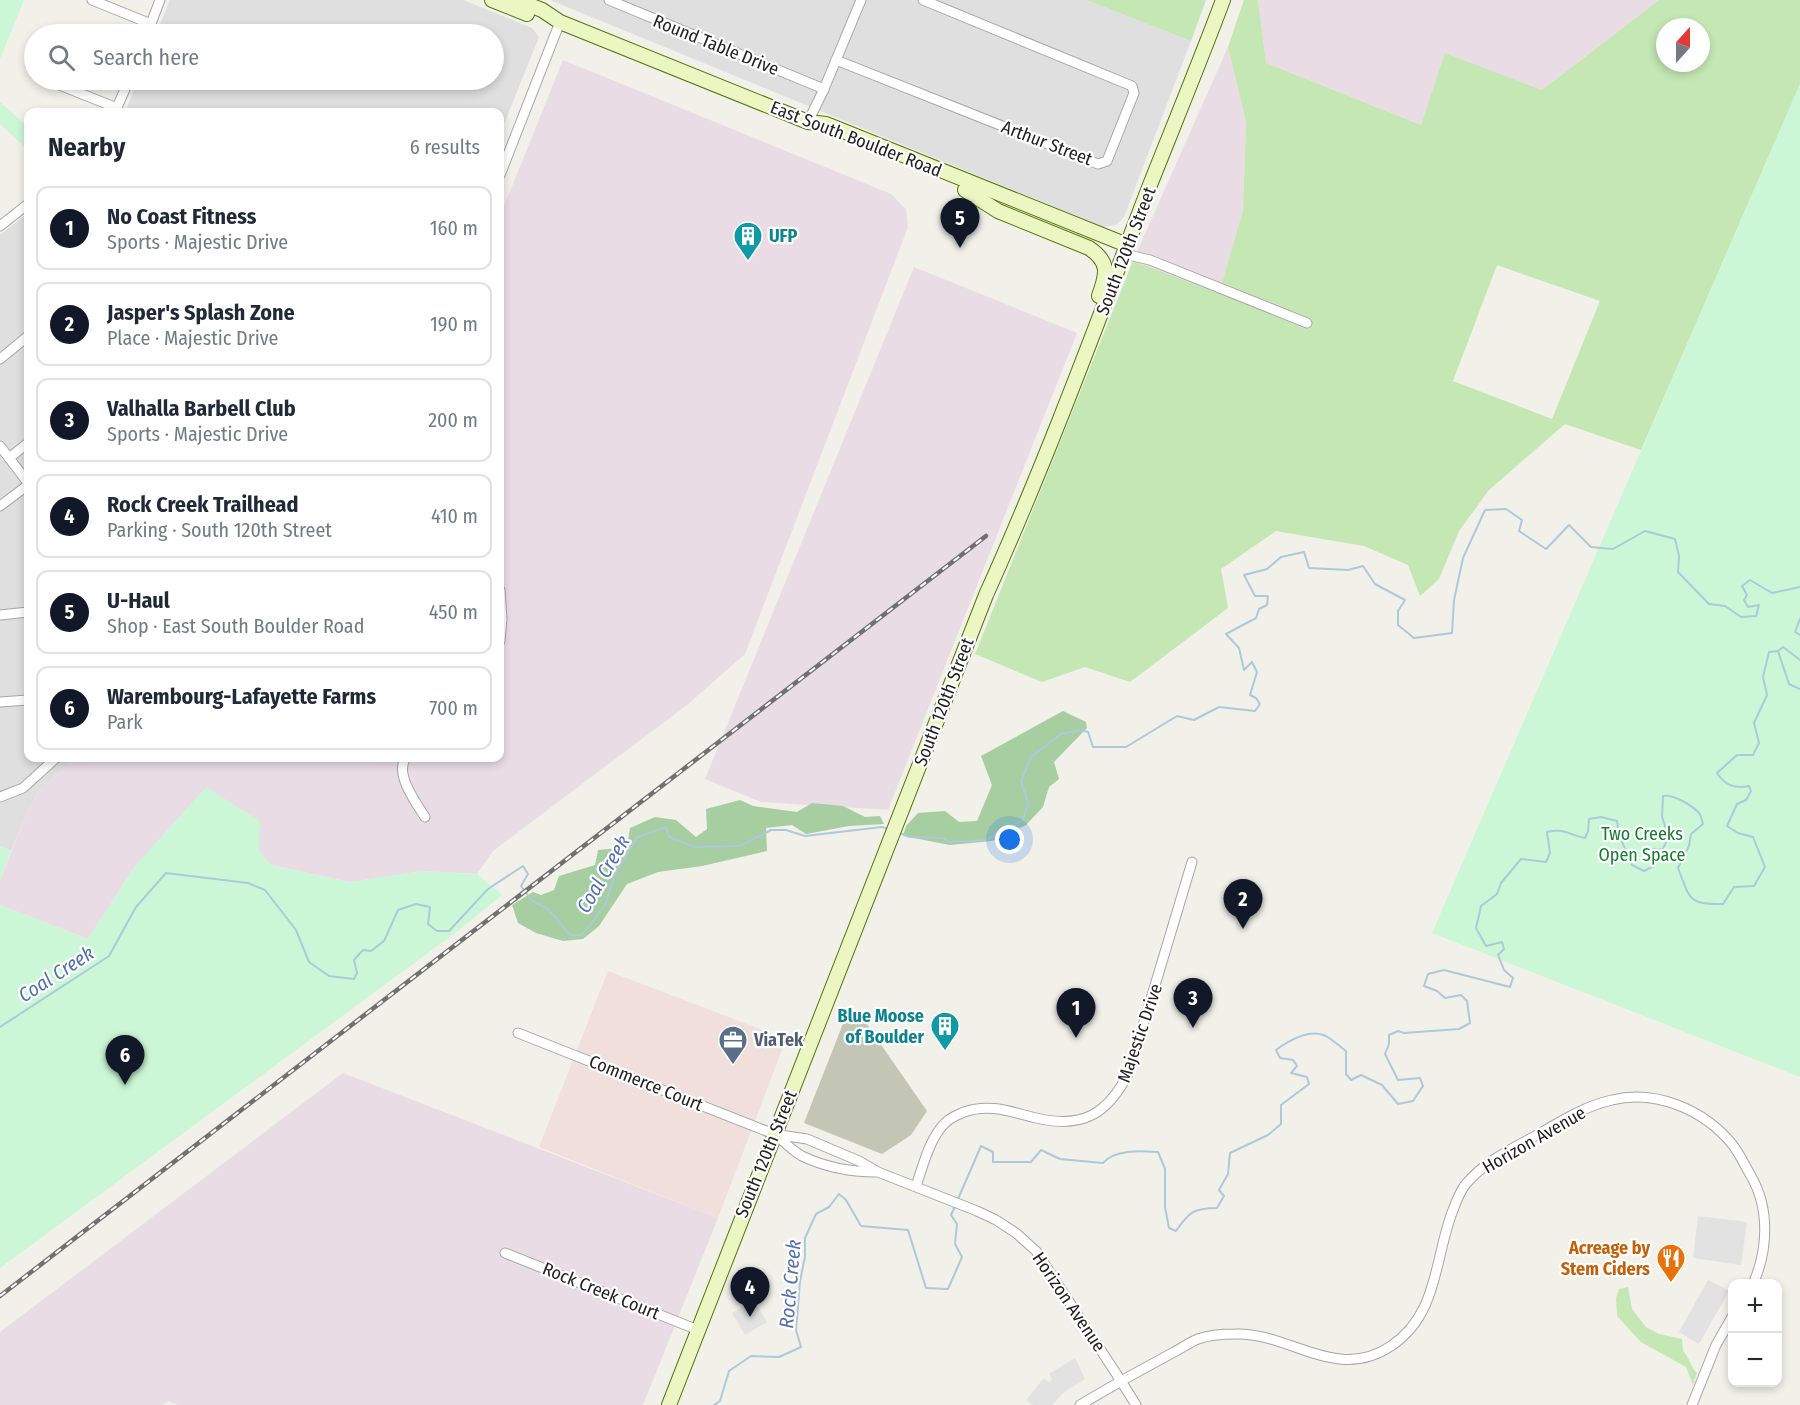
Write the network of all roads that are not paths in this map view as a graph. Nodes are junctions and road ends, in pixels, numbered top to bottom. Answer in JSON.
{"nodes":[{"id":1,"x":92,"y":0,"type":"edge"},
{"id":2,"x":160,"y":0,"type":"edge"},
{"id":3,"x":492,"y":0,"type":"edge"},
{"id":4,"x":517,"y":0,"type":"edge"},
{"id":5,"x":609,"y":0,"type":"edge"},
{"id":6,"x":861,"y":0,"type":"edge"},
{"id":7,"x":923,"y":0,"type":"edge"},
{"id":8,"x":1223,"y":0,"type":"edge"},
{"id":9,"x":560,"y":22,"type":"junction"},
{"id":10,"x":151,"y":24,"type":"joint"},
{"id":11,"x":836,"y":60,"type":"junction"},
{"id":12,"x":824,"y":89,"type":"junction"},
{"id":13,"x":70,"y":90,"type":"edge"},
{"id":14,"x":125,"y":90,"type":"edge"},
{"id":15,"x":111,"y":108,"type":"edge"},
{"id":16,"x":117,"y":108,"type":"edge"},
{"id":17,"x":808,"y":122,"type":"junction"},
{"id":18,"x":504,"y":165,"type":"edge"},
{"id":19,"x":965,"y":190,"type":"junction"},
{"id":20,"x":24,"y":207,"type":"edge"},
{"id":21,"x":0,"y":226,"type":"edge"},
{"id":22,"x":1126,"y":249,"type":"junction"},
{"id":23,"x":1307,"y":323,"type":"dead end"},
{"id":24,"x":24,"y":339,"type":"edge"},
{"id":25,"x":0,"y":359,"type":"edge"},
{"id":26,"x":1068,"y":402,"type":"junction"},
{"id":27,"x":0,"y":446,"type":"edge"},
{"id":28,"x":24,"y":446,"type":"edge"},
{"id":29,"x":9,"y":458,"type":"junction"},
{"id":30,"x":24,"y":479,"type":"edge"},
{"id":31,"x":24,"y":487,"type":"edge"},
{"id":32,"x":0,"y":506,"type":"edge"},
{"id":33,"x":24,"y":612,"type":"edge"},
{"id":34,"x":0,"y":615,"type":"edge"},
{"id":35,"x":24,"y":700,"type":"edge"},
{"id":36,"x":0,"y":702,"type":"edge"},
{"id":37,"x":52,"y":762,"type":"edge"},
{"id":38,"x":403,"y":762,"type":"edge"},
{"id":39,"x":0,"y":797,"type":"edge"},
{"id":40,"x":425,"y":817,"type":"dead end"},
{"id":41,"x":1192,"y":862,"type":"dead end"},
{"id":42,"x":518,"y":1033,"type":"dead end"},
{"id":43,"x":774,"y":1134,"type":"junction"},
{"id":44,"x":878,"y":1172,"type":"junction"},
{"id":45,"x":916,"y":1186,"type":"junction"},
{"id":46,"x":505,"y":1253,"type":"dead end"},
{"id":47,"x":1755,"y":1279,"type":"edge"},
{"id":48,"x":1728,"y":1324,"type":"edge"},
{"id":49,"x":698,"y":1330,"type":"junction"},
{"id":50,"x":1121,"y":1381,"type":"junction"},
{"id":51,"x":669,"y":1405,"type":"edge"},
{"id":52,"x":1080,"y":1405,"type":"edge"},
{"id":53,"x":1136,"y":1405,"type":"edge"},
{"id":54,"x":1692,"y":1405,"type":"edge"}],
"edges":[{"from":1,"to":10,"type":"street"},
{"from":2,"to":10,"type":"street"},
{"from":3,"to":9,"type":"main road","name":"East South Boulder Road"},
{"from":4,"to":9,"type":"main road","name":"East South Boulder Road"},
{"from":5,"to":12,"type":"street","name":"Round Table Drive"},
{"from":6,"to":11,"type":"street"},
{"from":7,"to":11,"type":"street","name":"Arthur Street"},
{"from":8,"to":22,"type":"main road","name":"South 120th Street"},
{"from":9,"to":17,"type":"main road","name":"East South Boulder Road"},
{"from":9,"to":18,"type":"street"},
{"from":11,"to":12,"type":"street"},
{"from":12,"to":17,"type":"street"},
{"from":13,"to":15,"type":"street"},
{"from":14,"to":16,"type":"street"},
{"from":17,"to":19,"type":"main road"},
{"from":17,"to":22,"type":"main road","name":"East South Boulder Road"},
{"from":19,"to":22,"type":"main road","name":"East South Boulder Road"},
{"from":19,"to":26,"type":"main road"},
{"from":20,"to":21,"type":"street"},
{"from":22,"to":23,"type":"street","name":"East South Boulder Road"},
{"from":22,"to":26,"type":"main road","name":"South 120th Street"},
{"from":24,"to":25,"type":"street"},
{"from":26,"to":43,"type":"main road","name":"South 120th Street"},
{"from":27,"to":29,"type":"street"},
{"from":28,"to":29,"type":"street"},
{"from":29,"to":30,"type":"street"},
{"from":31,"to":32,"type":"street"},
{"from":33,"to":34,"type":"street"},
{"from":35,"to":36,"type":"street"},
{"from":37,"to":39,"type":"street"},
{"from":38,"to":40,"type":"street"},
{"from":41,"to":45,"type":"street","name":"Majestic Drive"},
{"from":42,"to":43,"type":"street","name":"Commerce Court"},
{"from":43,"to":44,"type":"street","name":"Horizon Avenue"},
{"from":43,"to":44,"type":"street","name":"Horizon Avenue"},
{"from":43,"to":49,"type":"main road","name":"South 120th Street"},
{"from":44,"to":45,"type":"street","name":"Horizon Avenue"},
{"from":45,"to":50,"type":"street","name":"Horizon Avenue"},
{"from":46,"to":49,"type":"street","name":"Rock Creek Court"},
{"from":47,"to":50,"type":"street","name":"Horizon Avenue"},
{"from":48,"to":54,"type":"street"},
{"from":49,"to":51,"type":"main road","name":"South 120th Street"},
{"from":50,"to":52,"type":"street"},
{"from":50,"to":53,"type":"street","name":"Horizon Avenue"}]}
